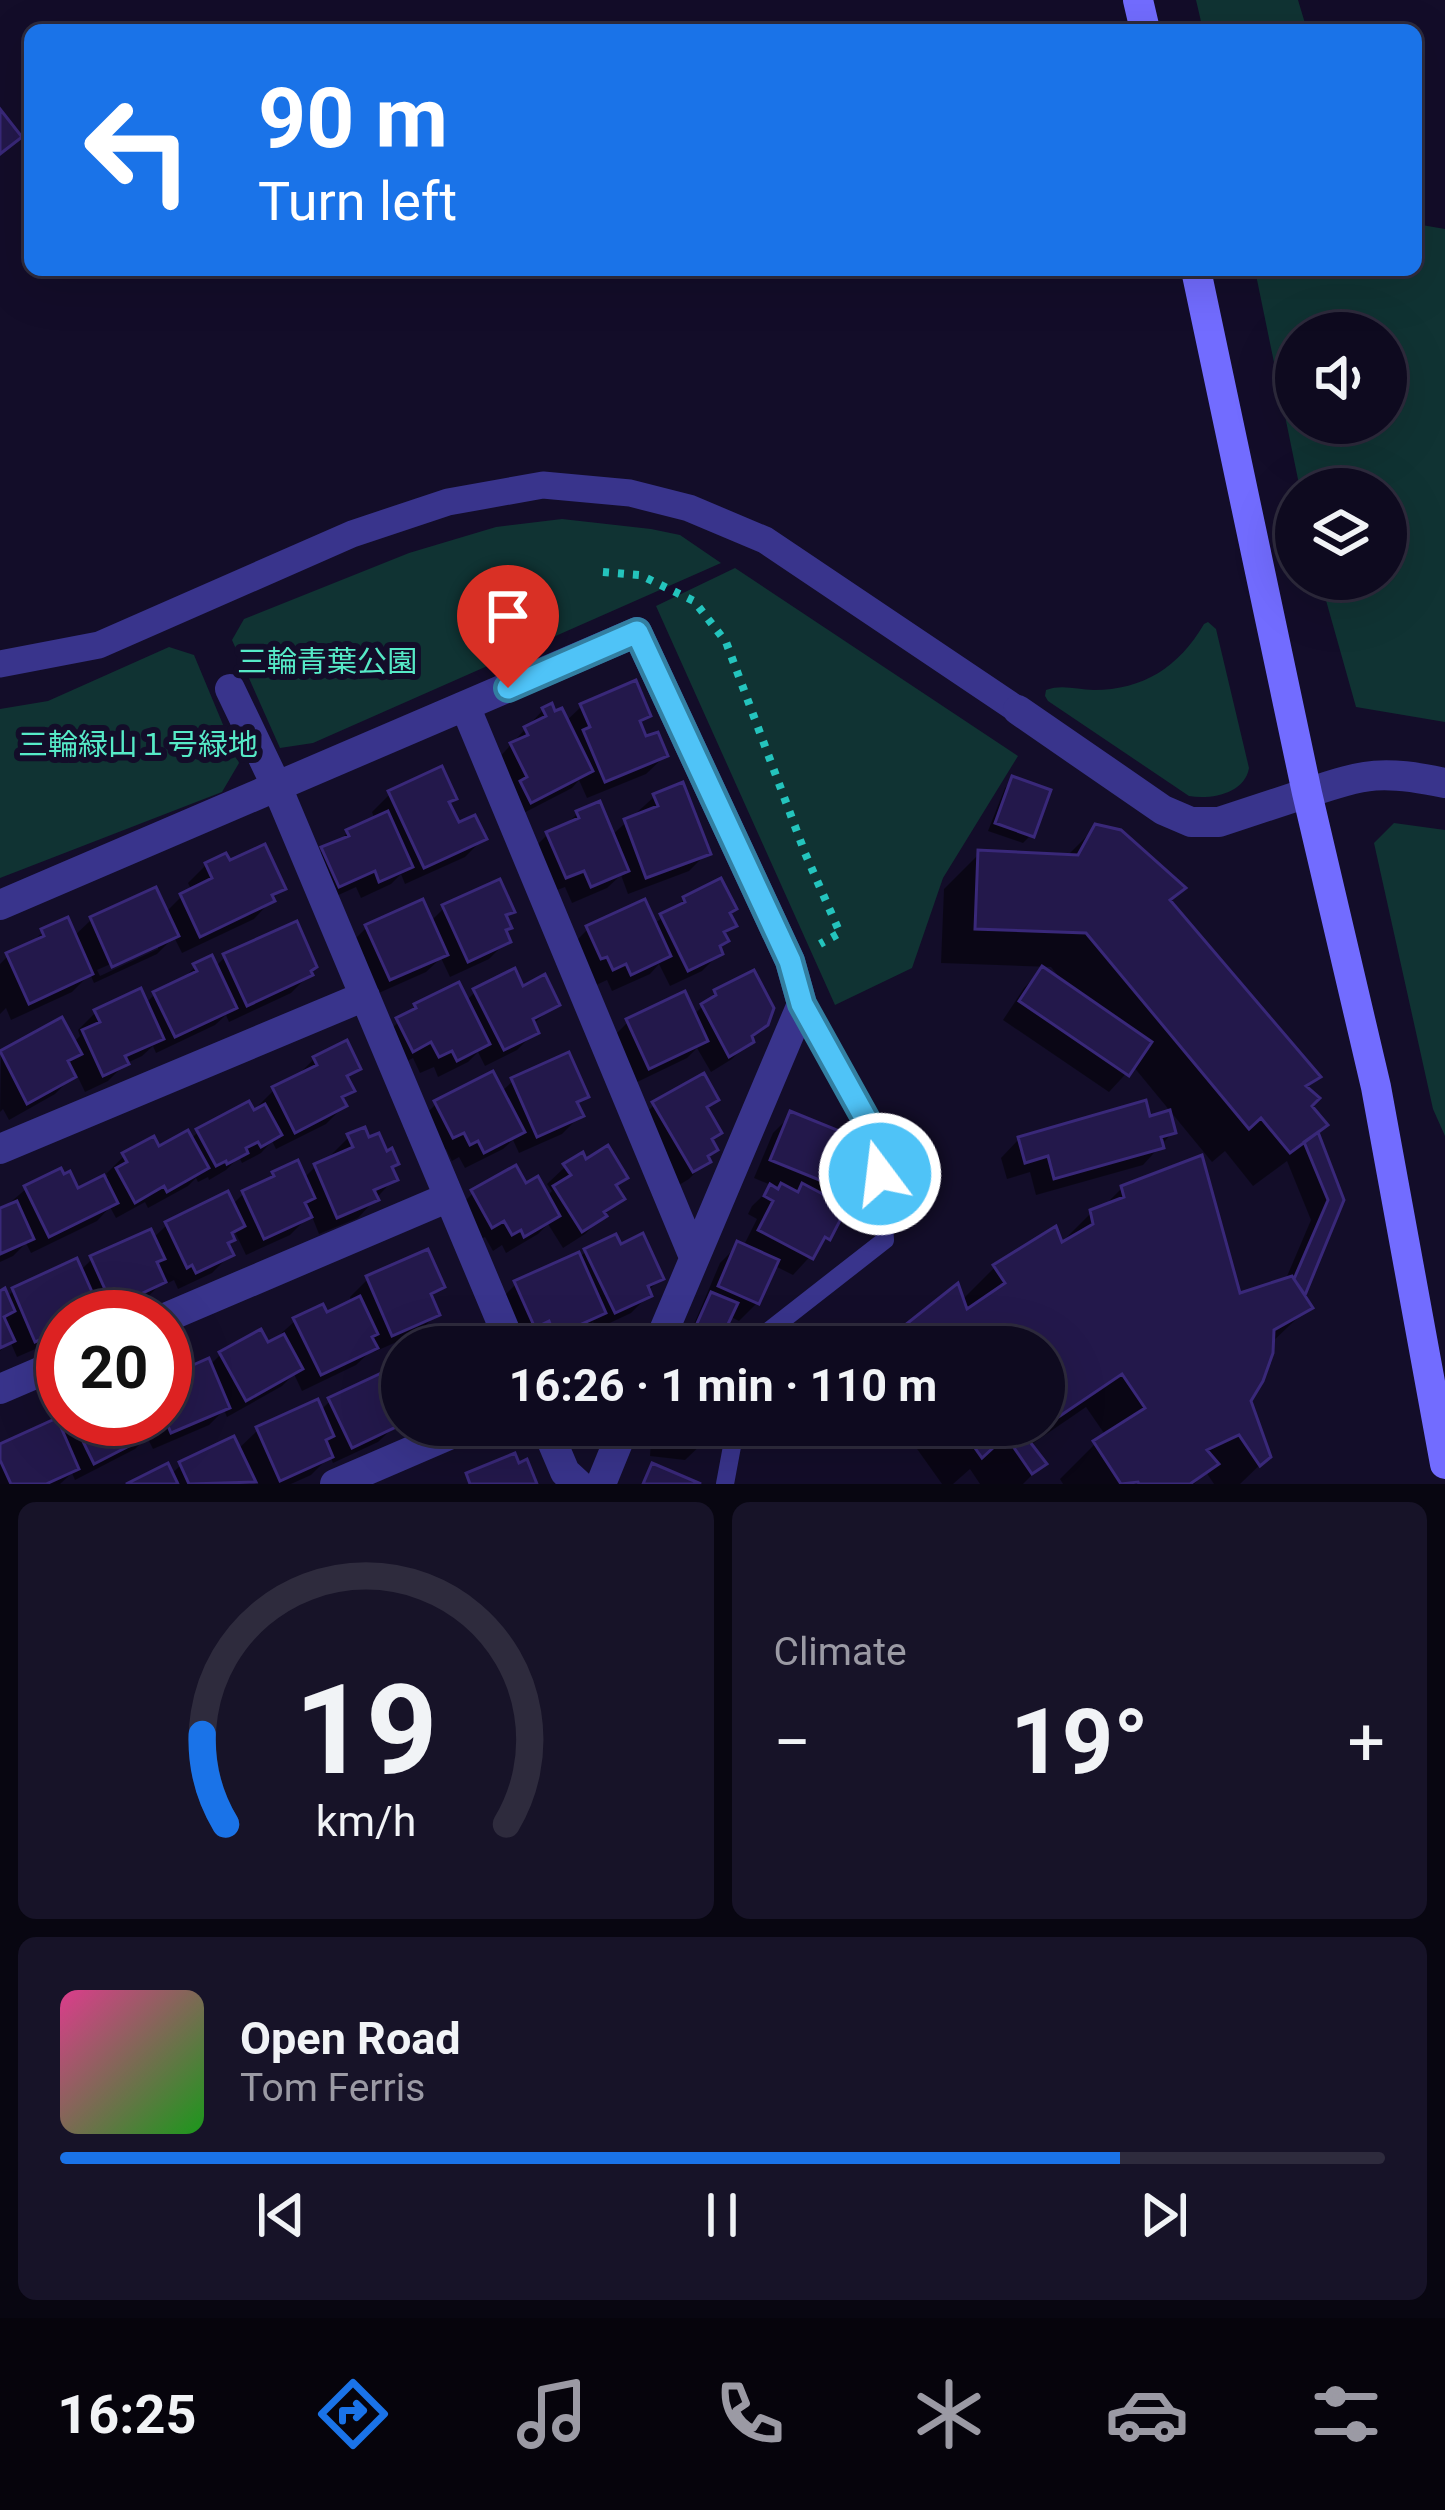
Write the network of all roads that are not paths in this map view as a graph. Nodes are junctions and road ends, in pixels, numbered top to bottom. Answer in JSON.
{"nodes":[{"id":1,"x":1197,"y":276,"type":"edge"},
{"id":2,"x":0,"y":664,"type":"edge"},
{"id":3,"x":230,"y":689,"type":"dead end"},
{"id":4,"x":465,"y":706,"type":"junction"},
{"id":5,"x":1018,"y":710,"type":"joint"},
{"id":6,"x":1445,"y":783,"type":"edge"},
{"id":7,"x":277,"y":787,"type":"junction"},
{"id":8,"x":1307,"y":793,"type":"junction"},
{"id":9,"x":0,"y":905,"type":"edge"},
{"id":10,"x":364,"y":996,"type":"junction"},
{"id":11,"x":802,"y":1004,"type":"junction"},
{"id":12,"x":0,"y":1148,"type":"edge"},
{"id":13,"x":449,"y":1198,"type":"junction"},
{"id":14,"x":694,"y":1257,"type":"junction"},
{"id":15,"x":192,"y":1307,"type":"edge"},
{"id":16,"x":503,"y":1326,"type":"edge"},
{"id":17,"x":666,"y":1326,"type":"edge"},
{"id":18,"x":775,"y":1326,"type":"edge"},
{"id":19,"x":36,"y":1373,"type":"edge"},
{"id":20,"x":0,"y":1388,"type":"edge"},
{"id":21,"x":423,"y":1446,"type":"edge"},
{"id":22,"x":554,"y":1446,"type":"edge"},
{"id":23,"x":616,"y":1446,"type":"edge"},
{"id":24,"x":732,"y":1446,"type":"edge"},
{"id":25,"x":1445,"y":1464,"type":"edge"},
{"id":26,"x":335,"y":1484,"type":"edge"},
{"id":27,"x":578,"y":1484,"type":"edge"},
{"id":28,"x":601,"y":1484,"type":"edge"},
{"id":29,"x":725,"y":1484,"type":"edge"}],
"edges":[{"from":1,"to":8,"type":"main road"},
{"from":2,"to":5,"type":"street"},
{"from":3,"to":7,"type":"street"},
{"from":4,"to":7,"type":"street"},
{"from":4,"to":11,"type":"street"},
{"from":4,"to":14,"type":"street"},
{"from":5,"to":8,"type":"street"},
{"from":6,"to":8,"type":"street"},
{"from":7,"to":9,"type":"street"},
{"from":7,"to":10,"type":"street"},
{"from":8,"to":25,"type":"main road"},
{"from":10,"to":12,"type":"street"},
{"from":10,"to":13,"type":"street"},
{"from":11,"to":14,"type":"street"},
{"from":11,"to":18,"type":"lane"},
{"from":13,"to":15,"type":"street"},
{"from":13,"to":16,"type":"street"},
{"from":14,"to":17,"type":"street"},
{"from":19,"to":20,"type":"street"},
{"from":21,"to":26,"type":"street"},
{"from":22,"to":27,"type":"street"},
{"from":23,"to":28,"type":"street"},
{"from":24,"to":29,"type":"lane"}]}
